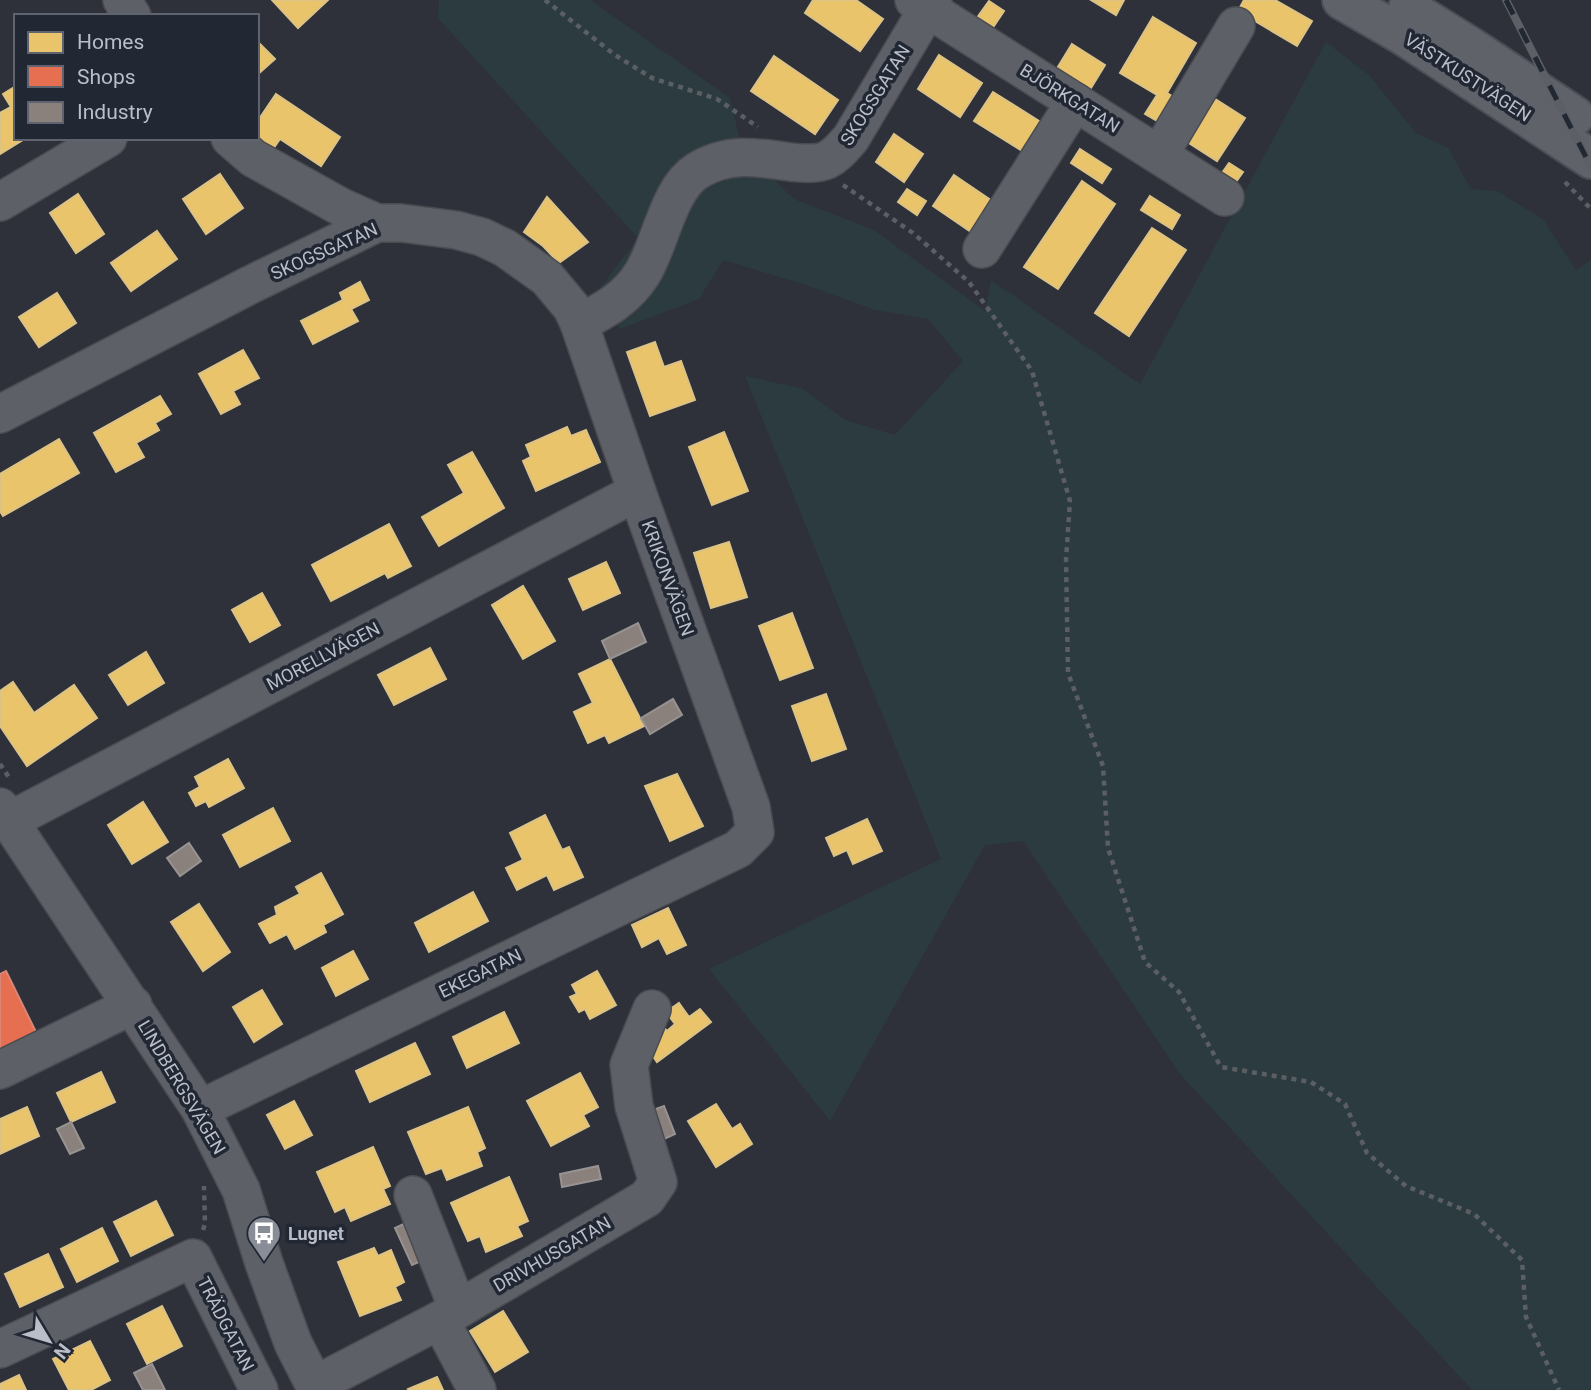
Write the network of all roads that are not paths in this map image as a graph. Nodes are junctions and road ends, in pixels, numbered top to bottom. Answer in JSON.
{"nodes":[{"id":1,"x":1342,"y":0,"type":"edge"},
{"id":2,"x":1394,"y":0,"type":"edge"},
{"id":3,"x":925,"y":3,"type":"edge"},
{"id":4,"x":1236,"y":26,"type":"dead end"},
{"id":5,"x":1075,"y":102,"type":"junction"},
{"id":6,"x":1591,"y":127,"type":"edge"},
{"id":7,"x":105,"y":140,"type":"edge"},
{"id":8,"x":232,"y":140,"type":"edge"},
{"id":9,"x":1159,"y":155,"type":"junction"},
{"id":10,"x":1591,"y":159,"type":"edge"},
{"id":11,"x":1225,"y":197,"type":"dead end"},
{"id":12,"x":0,"y":202,"type":"edge"},
{"id":13,"x":377,"y":223,"type":"junction"},
{"id":14,"x":982,"y":249,"type":"dead end"},
{"id":15,"x":579,"y":323,"type":"junction"},
{"id":16,"x":0,"y":414,"type":"edge"},
{"id":17,"x":637,"y":492,"type":"junction"},
{"id":18,"x":4,"y":814,"type":"edge"},
{"id":19,"x":755,"y":832,"type":"joint"},
{"id":20,"x":133,"y":1005,"type":"junction"},
{"id":21,"x":652,"y":1009,"type":"dead end"},
{"id":22,"x":0,"y":1070,"type":"edge"},
{"id":23,"x":200,"y":1109,"type":"junction"},
{"id":24,"x":413,"y":1195,"type":"dead end"},
{"id":25,"x":449,"y":1315,"type":"junction"},
{"id":26,"x":0,"y":1349,"type":"edge"},
{"id":27,"x":316,"y":1387,"type":"edge"},
{"id":28,"x":259,"y":1390,"type":"edge"},
{"id":29,"x":477,"y":1390,"type":"edge"}],
"edges":[{"from":1,"to":10,"type":"main road","name":"VÄSTKUSTVÄGEN"},
{"from":2,"to":6,"type":"main road","name":"VÄSTKUSTVÄGEN"},
{"from":3,"to":5,"type":"street","name":"BJÖRKGATAN"},
{"from":3,"to":15,"type":"street","name":"SKOGSGATAN"},
{"from":4,"to":9,"type":"street"},
{"from":5,"to":9,"type":"street","name":"BJÖRKGATAN"},
{"from":5,"to":14,"type":"street"},
{"from":7,"to":12,"type":"street"},
{"from":8,"to":13,"type":"street"},
{"from":9,"to":11,"type":"street","name":"BJÖRKGATAN"},
{"from":13,"to":15,"type":"street","name":"SKOGSGATAN"},
{"from":13,"to":16,"type":"street","name":"SKOGSGATAN"},
{"from":15,"to":17,"type":"street","name":"KRIKONVÄGEN"},
{"from":17,"to":18,"type":"street","name":"MORELLVÄGEN"},
{"from":17,"to":19,"type":"street","name":"KRIKONVÄGEN"},
{"from":18,"to":20,"type":"street","name":"LINDBERGSVÄGEN"},
{"from":19,"to":23,"type":"street","name":"EKEGATAN"},
{"from":20,"to":22,"type":"street"},
{"from":20,"to":23,"type":"street","name":"LINDBERGSVÄGEN"},
{"from":21,"to":25,"type":"street","name":"DRIVHUSGATAN"},
{"from":23,"to":27,"type":"street","name":"LINDBERGSVÄGEN"},
{"from":24,"to":25,"type":"street"},
{"from":25,"to":27,"type":"street","name":"DRIVHUSGATAN"},
{"from":25,"to":29,"type":"street"},
{"from":26,"to":28,"type":"street","name":"TRÄDGATAN"}]}
